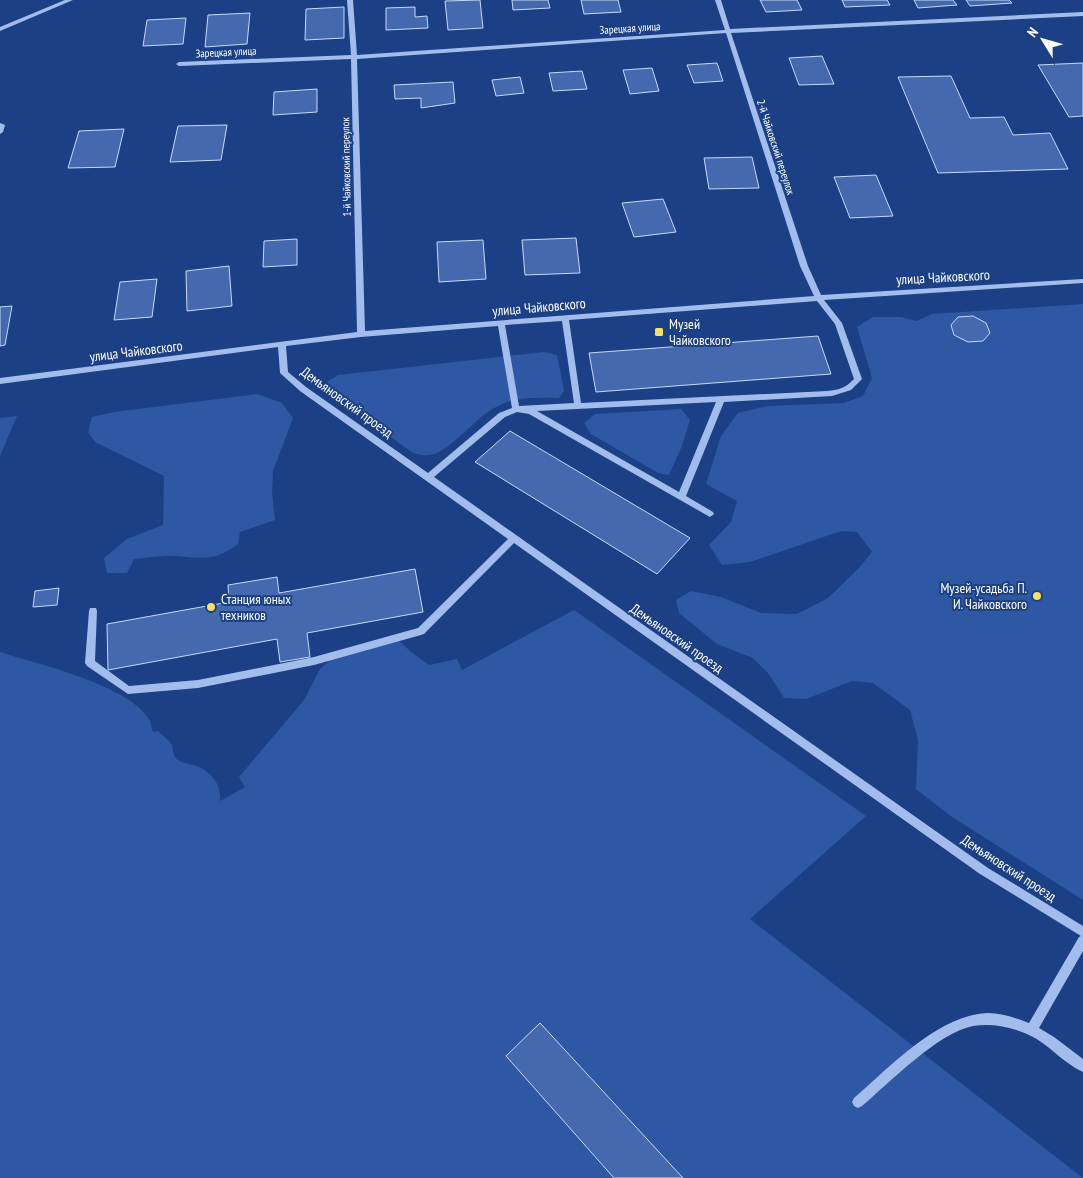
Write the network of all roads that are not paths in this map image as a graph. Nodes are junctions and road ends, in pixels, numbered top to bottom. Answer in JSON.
{"nodes":[{"id":1,"x":70,"y":0,"type":"edge"},
{"id":2,"x":350,"y":0,"type":"edge"},
{"id":3,"x":718,"y":0,"type":"edge"},
{"id":4,"x":1083,"y":14,"type":"edge"},
{"id":5,"x":0,"y":29,"type":"edge"},
{"id":6,"x":729,"y":31,"type":"junction"},
{"id":7,"x":354,"y":57,"type":"junction"},
{"id":8,"x":179,"y":64,"type":"dead end"},
{"id":9,"x":0,"y":125,"type":"edge"},
{"id":10,"x":0,"y":132,"type":"edge"},
{"id":11,"x":1083,"y":281,"type":"edge"},
{"id":12,"x":819,"y":298,"type":"junction"},
{"id":13,"x":565,"y":318,"type":"junction"},
{"id":14,"x":501,"y":323,"type":"junction"},
{"id":15,"x":361,"y":334,"type":"junction"},
{"id":16,"x":282,"y":345,"type":"junction"},
{"id":17,"x":0,"y":381,"type":"edge"},
{"id":18,"x":721,"y":399,"type":"junction"},
{"id":19,"x":578,"y":406,"type":"junction"},
{"id":20,"x":516,"y":409,"type":"junction"},
{"id":21,"x":429,"y":477,"type":"junction"},
{"id":22,"x":681,"y":497,"type":"junction"},
{"id":23,"x":710,"y":514,"type":"dead end"},
{"id":24,"x":513,"y":539,"type":"junction"},
{"id":25,"x":92,"y":611,"type":"dead end"},
{"id":26,"x":1083,"y":932,"type":"edge"},
{"id":27,"x":1083,"y":941,"type":"edge"},
{"id":28,"x":1031,"y":1030,"type":"junction"},
{"id":29,"x":1083,"y":1066,"type":"edge"},
{"id":30,"x":858,"y":1102,"type":"dead end"}],
"edges":[{"from":1,"to":5,"type":"street"},
{"from":2,"to":7,"type":"street","name":"1-й Чайковский переулок"},
{"from":3,"to":6,"type":"street","name":"2-й Чайковский переулок"},
{"from":4,"to":6,"type":"street","name":"Зарецкая улица"},
{"from":6,"to":7,"type":"street","name":"Зарецкая улица"},
{"from":6,"to":12,"type":"street","name":"2-й Чайковский переулок"},
{"from":7,"to":8,"type":"street","name":"Зарецкая улица"},
{"from":7,"to":15,"type":"street","name":"1-й Чайковский переулок"},
{"from":9,"to":10,"type":"street"},
{"from":11,"to":12,"type":"street","name":"улица Чайковского"},
{"from":12,"to":13,"type":"street","name":"улица Чайковского"},
{"from":12,"to":18,"type":"street","name":"2-й Чайковский переулок"},
{"from":13,"to":14,"type":"street","name":"улица Чайковского"},
{"from":13,"to":19,"type":"street"},
{"from":14,"to":15,"type":"street","name":"улица Чайковского"},
{"from":14,"to":20,"type":"street"},
{"from":15,"to":16,"type":"street","name":"улица Чайковского"},
{"from":16,"to":17,"type":"street","name":"улица Чайковского"},
{"from":16,"to":21,"type":"street","name":"Демьяновский проезд"},
{"from":18,"to":19,"type":"street"},
{"from":18,"to":22,"type":"street"},
{"from":19,"to":20,"type":"street"},
{"from":20,"to":21,"type":"street"},
{"from":20,"to":22,"type":"street"},
{"from":21,"to":24,"type":"street","name":"Демьяновский проезд"},
{"from":22,"to":23,"type":"street"},
{"from":24,"to":25,"type":"street"},
{"from":24,"to":26,"type":"street","name":"Демьяновский проезд"},
{"from":27,"to":28,"type":"street"},
{"from":28,"to":29,"type":"street"},
{"from":28,"to":30,"type":"street"}]}
